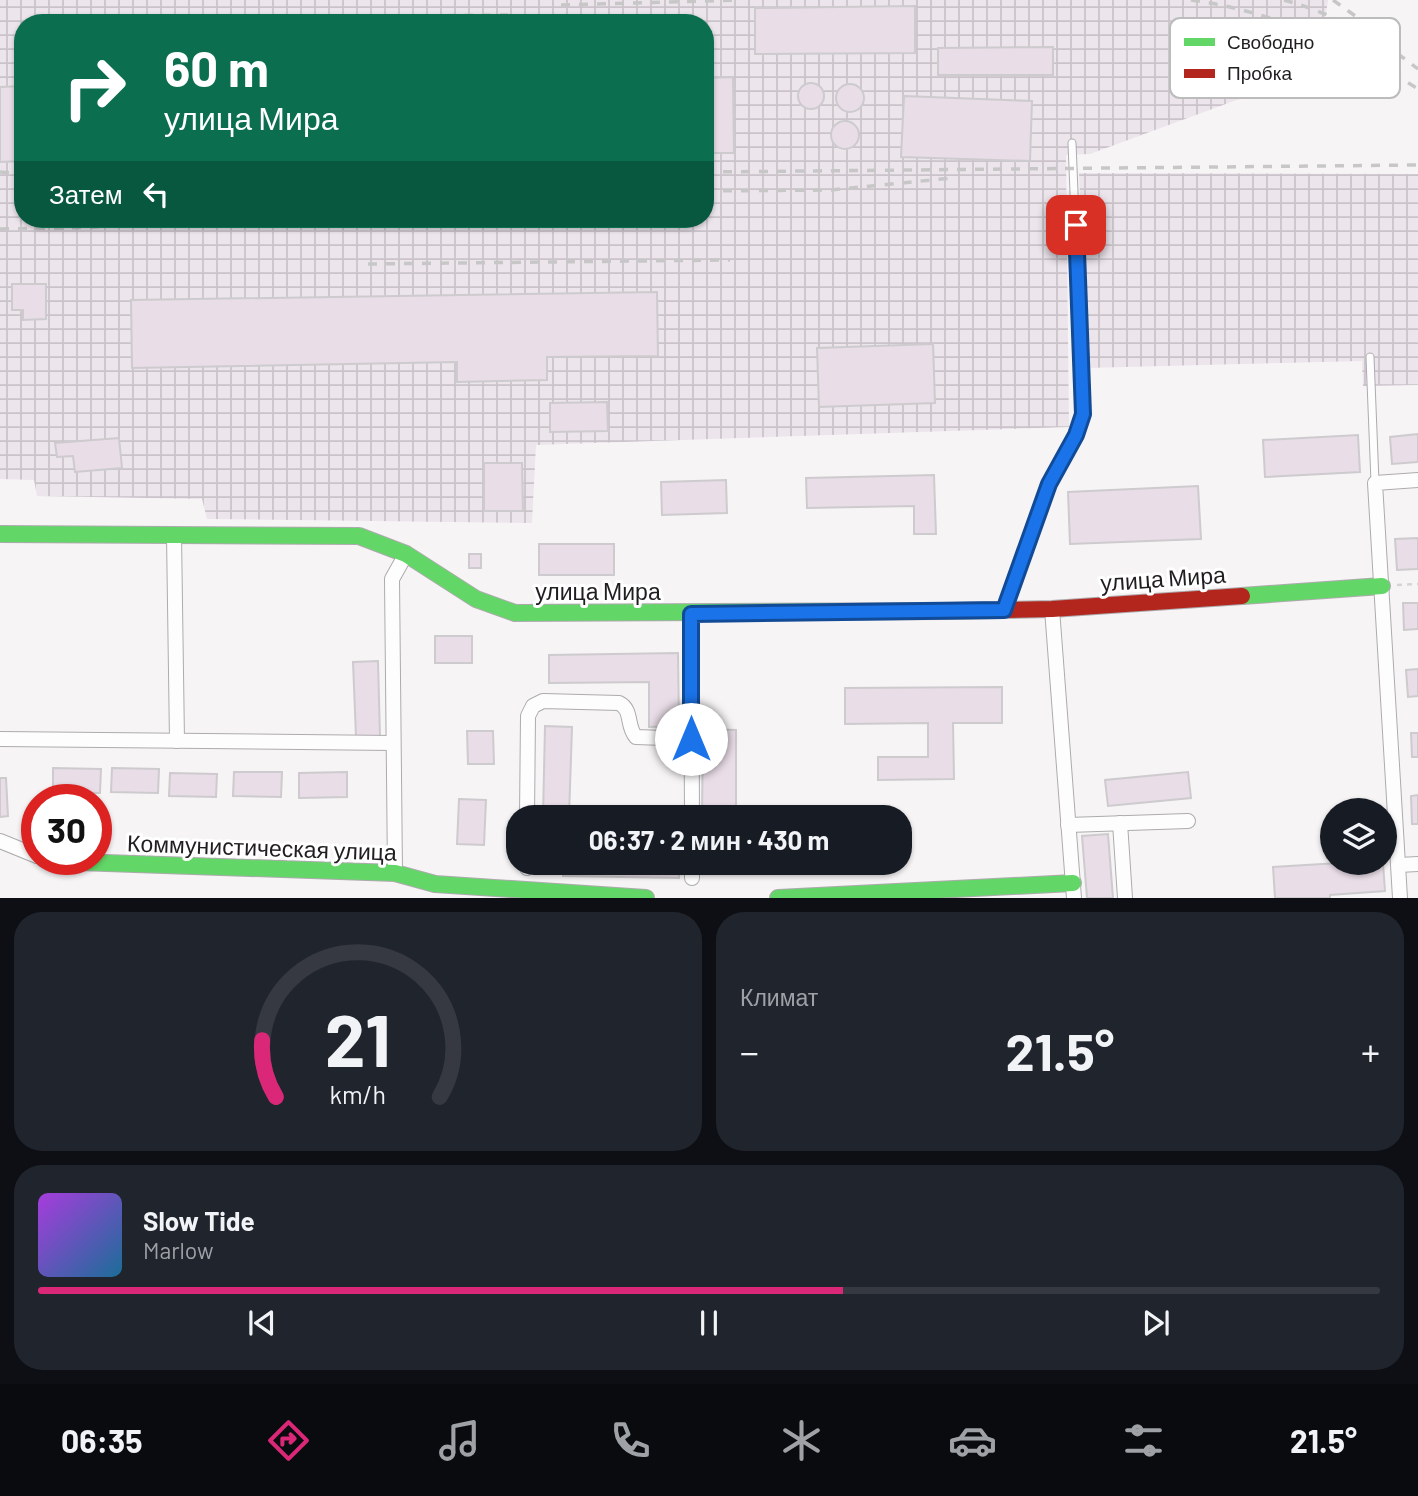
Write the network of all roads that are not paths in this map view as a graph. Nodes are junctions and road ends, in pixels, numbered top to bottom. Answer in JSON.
{"nodes":[{"id":1,"x":1072,"y":143,"type":"dead end"},
{"id":2,"x":1370,"y":357,"type":"dead end"},
{"id":3,"x":1418,"y":480,"type":"edge"},
{"id":4,"x":1375,"y":483,"type":"junction"},
{"id":5,"x":1049,"y":484,"type":"joint"},
{"id":6,"x":0,"y":534,"type":"edge"},
{"id":7,"x":174,"y":535,"type":"junction"},
{"id":8,"x":406,"y":554,"type":"junction"},
{"id":9,"x":1382,"y":586,"type":"junction"},
{"id":10,"x":1052,"y":609,"type":"junction"},
{"id":11,"x":1004,"y":610,"type":"junction"},
{"id":12,"x":691,"y":614,"type":"junction"},
{"id":13,"x":0,"y":739,"type":"edge"},
{"id":14,"x":691,"y":739,"type":"junction"},
{"id":15,"x":177,"y":741,"type":"junction"},
{"id":16,"x":393,"y":743,"type":"junction"},
{"id":17,"x":527,"y":805,"type":"edge"},
{"id":18,"x":692,"y":805,"type":"edge"},
{"id":19,"x":1188,"y":821,"type":"dead end"},
{"id":20,"x":1120,"y":823,"type":"junction"},
{"id":21,"x":1068,"y":825,"type":"junction"},
{"id":22,"x":0,"y":841,"type":"edge"},
{"id":23,"x":21,"y":850,"type":"edge"},
{"id":24,"x":112,"y":864,"type":"edge"},
{"id":25,"x":1418,"y":864,"type":"edge"},
{"id":26,"x":1399,"y":865,"type":"junction"},
{"id":27,"x":395,"y":873,"type":"junction"},
{"id":28,"x":1074,"y":890,"type":"edge"},
{"id":29,"x":646,"y":898,"type":"edge"},
{"id":30,"x":778,"y":898,"type":"edge"},
{"id":31,"x":1125,"y":898,"type":"edge"},
{"id":32,"x":1401,"y":898,"type":"edge"}],
"edges":[{"from":1,"to":5,"type":"lane"},
{"from":2,"to":4,"type":"lane"},
{"from":3,"to":4,"type":"street"},
{"from":4,"to":9,"type":"street"},
{"from":5,"to":11,"type":"street"},
{"from":6,"to":7,"type":"street","name":"улица Мира"},
{"from":7,"to":8,"type":"street","name":"улица Мира"},
{"from":7,"to":15,"type":"street"},
{"from":8,"to":12,"type":"street","name":"улица Мира"},
{"from":8,"to":16,"type":"street"},
{"from":9,"to":10,"type":"street","name":"улица Мира"},
{"from":9,"to":26,"type":"street"},
{"from":10,"to":11,"type":"street","name":"улица Мира"},
{"from":10,"to":21,"type":"street"},
{"from":11,"to":12,"type":"street","name":"улица Мира"},
{"from":12,"to":14,"type":"street"},
{"from":13,"to":15,"type":"street"},
{"from":14,"to":17,"type":"street"},
{"from":14,"to":18,"type":"street"},
{"from":15,"to":16,"type":"street"},
{"from":16,"to":27,"type":"street"},
{"from":19,"to":20,"type":"street"},
{"from":20,"to":21,"type":"street"},
{"from":20,"to":31,"type":"street"},
{"from":21,"to":28,"type":"street"},
{"from":22,"to":23,"type":"street"},
{"from":24,"to":27,"type":"street","name":"Коммунистическая улица"},
{"from":25,"to":26,"type":"street"},
{"from":26,"to":32,"type":"street"},
{"from":27,"to":29,"type":"street","name":"Коммунистическая улица"},
{"from":28,"to":30,"type":"street"}]}
